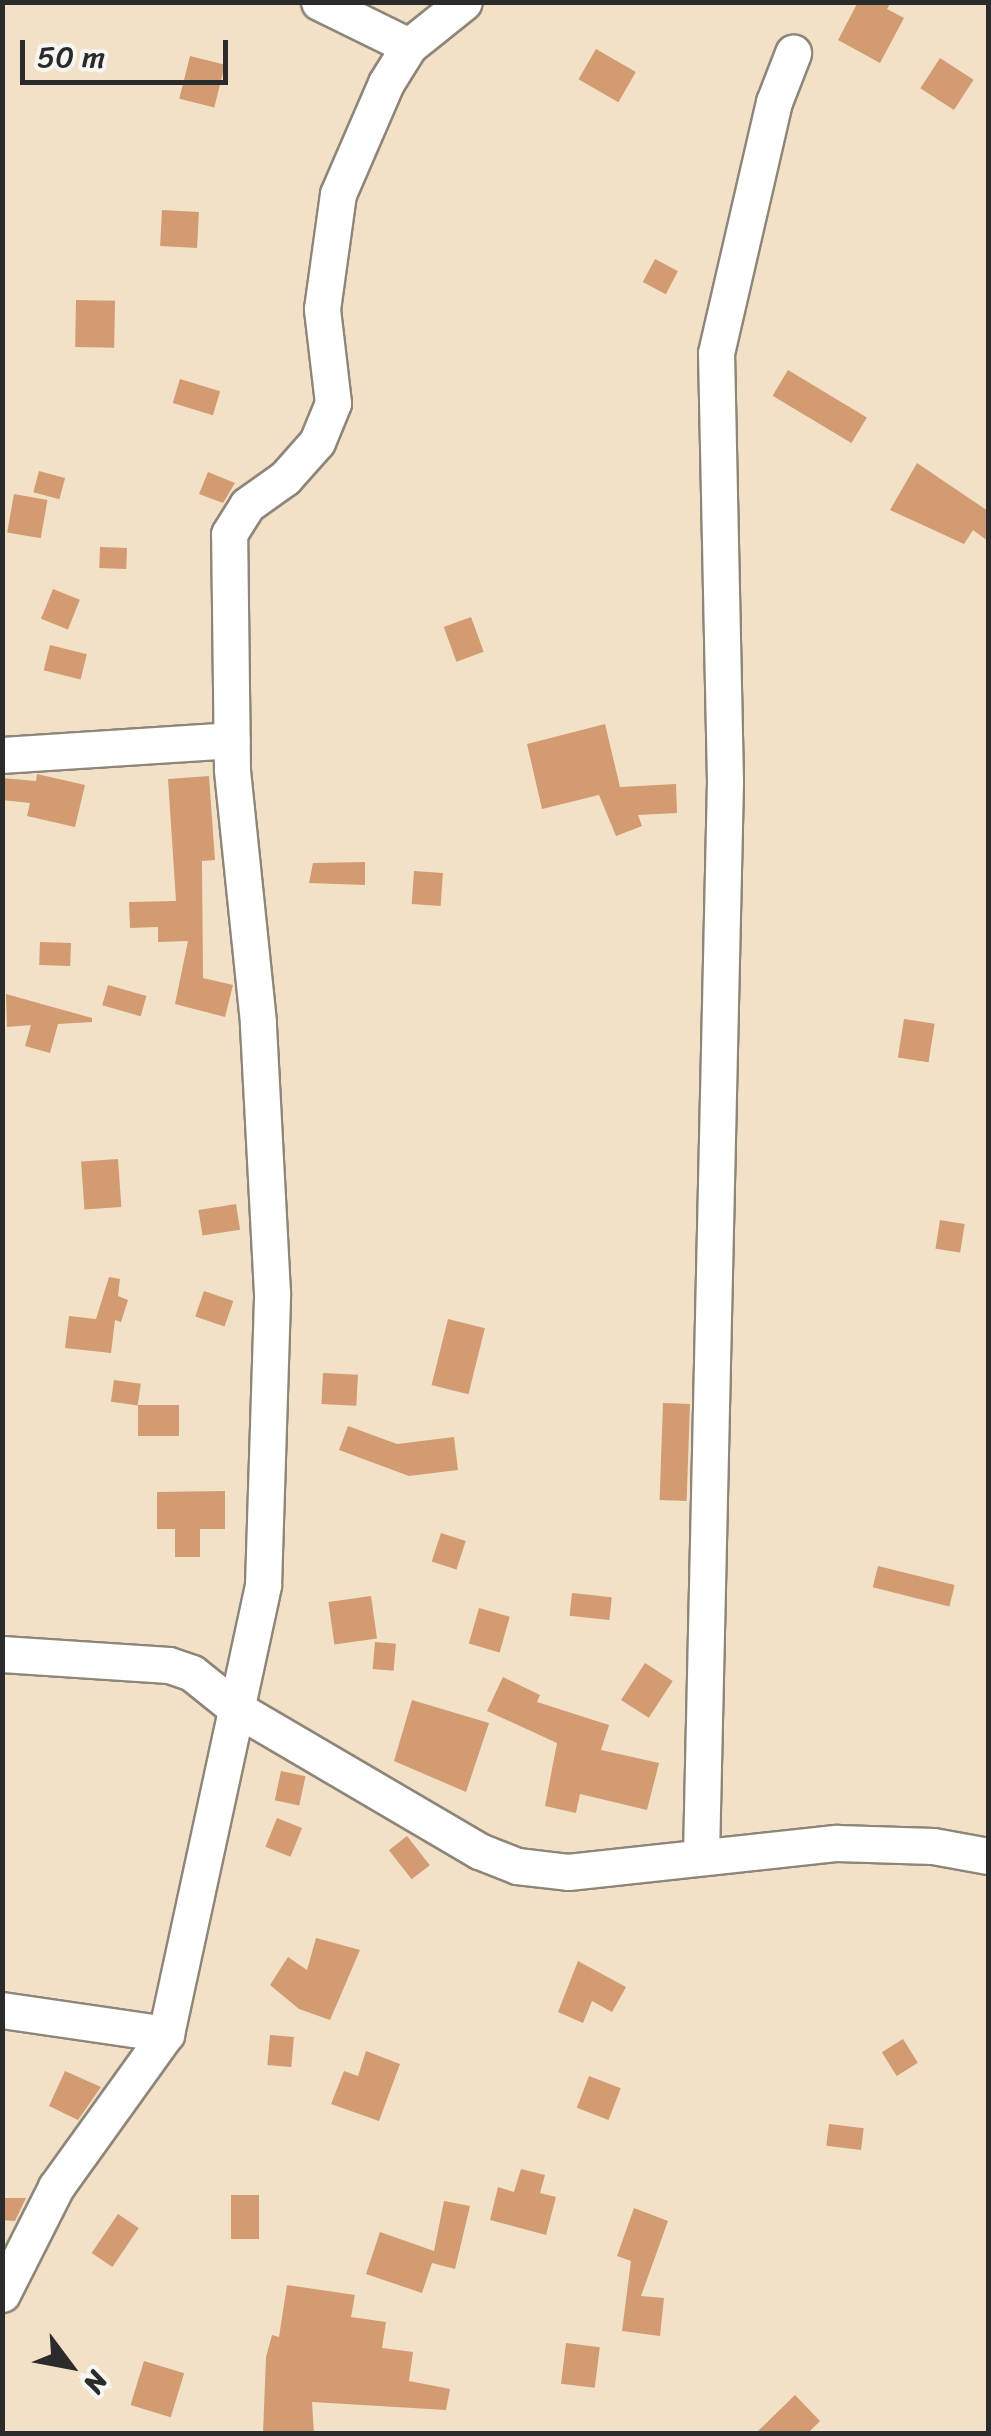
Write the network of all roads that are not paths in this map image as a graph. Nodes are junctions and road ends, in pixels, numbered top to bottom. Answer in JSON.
{"nodes":[{"id":1,"x":319,"y":2,"type":"edge"},
{"id":2,"x":464,"y":2,"type":"edge"},
{"id":3,"x":409,"y":46,"type":"junction"},
{"id":4,"x":793,"y":53,"type":"dead end"},
{"id":5,"x":232,"y":740,"type":"junction"},
{"id":6,"x":2,"y":755,"type":"edge"},
{"id":7,"x":2,"y":1654,"type":"edge"},
{"id":8,"x":237,"y":1709,"type":"junction"},
{"id":9,"x":701,"y":1856,"type":"junction"},
{"id":10,"x":988,"y":1856,"type":"edge"},
{"id":11,"x":2,"y":2010,"type":"edge"},
{"id":12,"x":166,"y":2034,"type":"junction"},
{"id":13,"x":2,"y":2294,"type":"edge"}],
"edges":[{"from":1,"to":3,"type":"street"},
{"from":2,"to":3,"type":"street"},
{"from":3,"to":5,"type":"street"},
{"from":4,"to":9,"type":"street"},
{"from":5,"to":6,"type":"street"},
{"from":5,"to":8,"type":"street"},
{"from":7,"to":8,"type":"street"},
{"from":8,"to":9,"type":"street"},
{"from":8,"to":12,"type":"street"},
{"from":9,"to":10,"type":"street"},
{"from":11,"to":12,"type":"street"},
{"from":12,"to":13,"type":"street"}]}
